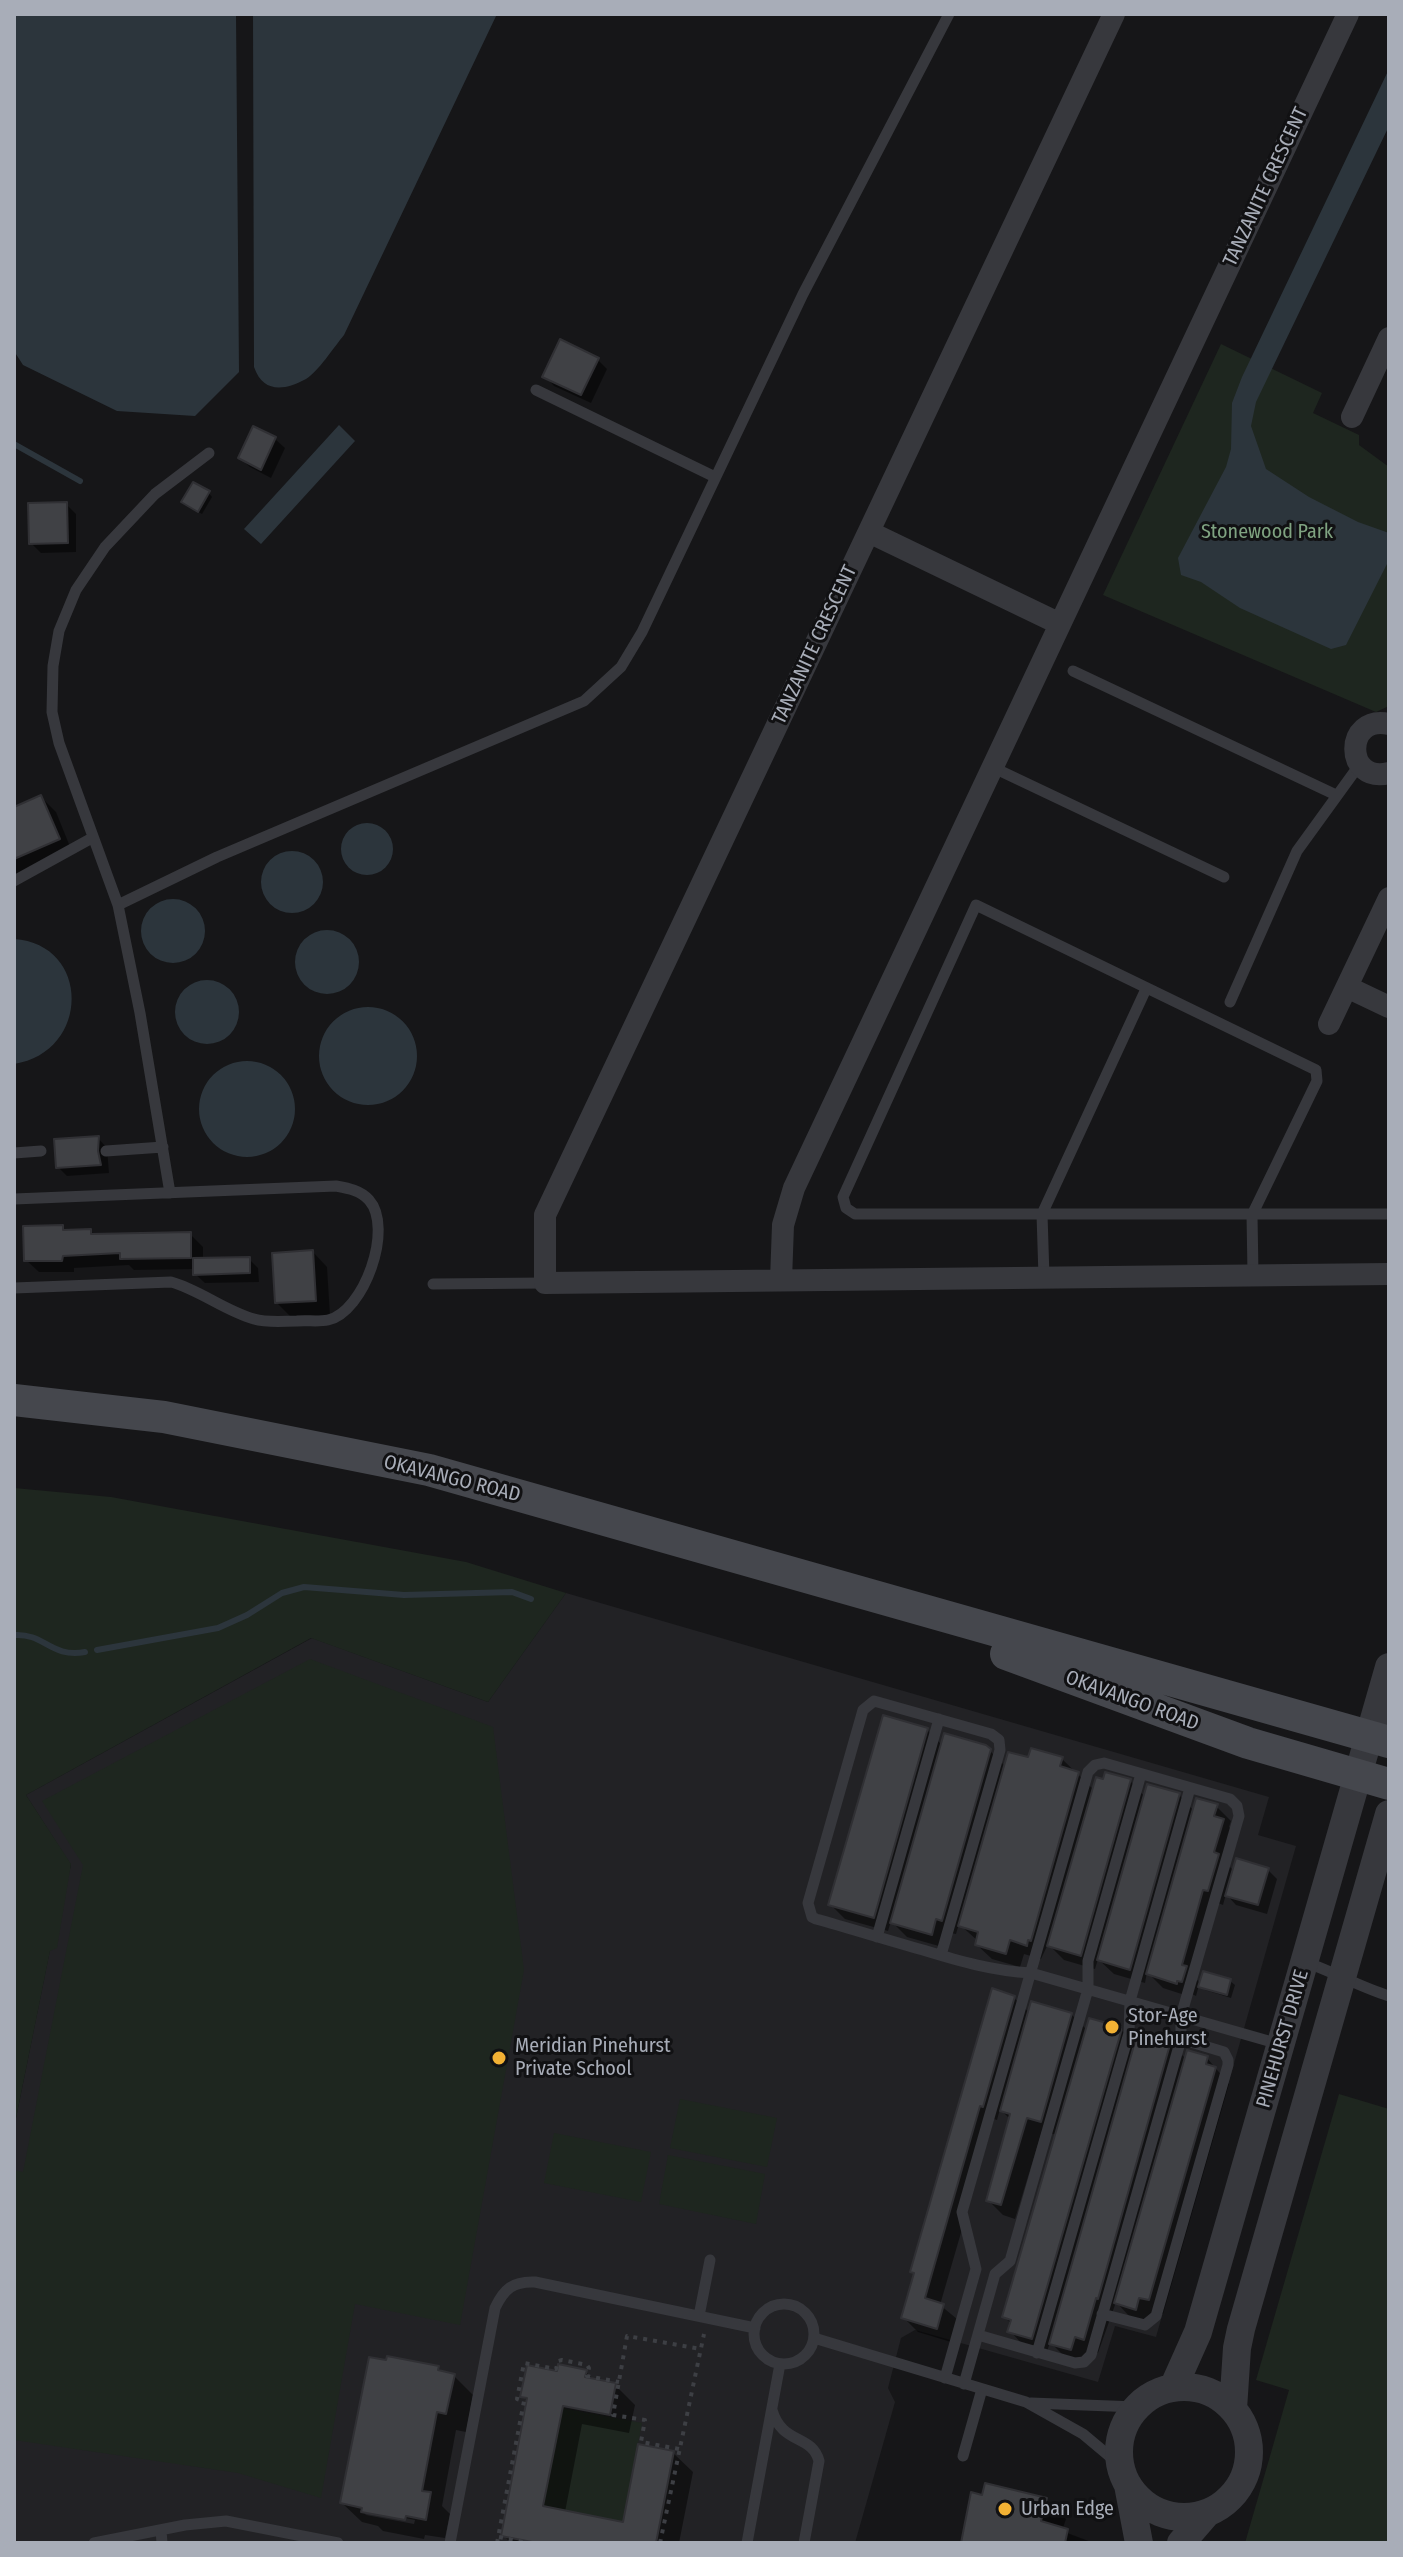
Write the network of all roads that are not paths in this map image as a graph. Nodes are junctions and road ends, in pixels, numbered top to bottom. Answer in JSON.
{"nodes":[{"id":1,"x":949,"y":14,"type":"edge"},
{"id":2,"x":1114,"y":14,"type":"edge"},
{"id":3,"x":1348,"y":14,"type":"edge"},
{"id":4,"x":1389,"y":338,"type":"edge"},
{"id":5,"x":536,"y":390,"type":"dead end"},
{"id":6,"x":1352,"y":417,"type":"dead end"},
{"id":7,"x":209,"y":453,"type":"dead end"},
{"id":8,"x":715,"y":477,"type":"junction"},
{"id":9,"x":869,"y":532,"type":"junction"},
{"id":10,"x":1060,"y":624,"type":"junction"},
{"id":11,"x":1073,"y":671,"type":"dead end"},
{"id":12,"x":1389,"y":724,"type":"edge"},
{"id":13,"x":1360,"y":764,"type":"junction"},
{"id":14,"x":992,"y":767,"type":"junction"},
{"id":15,"x":1389,"y":773,"type":"edge"},
{"id":16,"x":1336,"y":795,"type":"junction"},
{"id":17,"x":92,"y":838,"type":"junction"},
{"id":18,"x":1224,"y":877,"type":"dead end"},
{"id":19,"x":14,"y":881,"type":"edge"},
{"id":20,"x":1389,"y":898,"type":"edge"},
{"id":21,"x":118,"y":905,"type":"junction"},
{"id":22,"x":1347,"y":987,"type":"junction"},
{"id":23,"x":1146,"y":989,"type":"junction"},
{"id":24,"x":1230,"y":1002,"type":"dead end"},
{"id":25,"x":1389,"y":1007,"type":"edge"},
{"id":26,"x":1329,"y":1024,"type":"dead end"},
{"id":27,"x":163,"y":1147,"type":"junction"},
{"id":28,"x":41,"y":1151,"type":"dead end"},
{"id":29,"x":106,"y":1151,"type":"dead end"},
{"id":30,"x":14,"y":1153,"type":"edge"},
{"id":31,"x":170,"y":1193,"type":"junction"},
{"id":32,"x":14,"y":1199,"type":"edge"},
{"id":33,"x":1042,"y":1214,"type":"junction"},
{"id":34,"x":1389,"y":1214,"type":"edge"},
{"id":35,"x":1252,"y":1215,"type":"junction"},
{"id":36,"x":1253,"y":1274,"type":"junction"},
{"id":37,"x":1389,"y":1274,"type":"edge"},
{"id":38,"x":1044,"y":1277,"type":"junction"},
{"id":39,"x":781,"y":1280,"type":"junction"},
{"id":40,"x":545,"y":1283,"type":"junction"},
{"id":41,"x":433,"y":1284,"type":"dead end"},
{"id":42,"x":14,"y":1288,"type":"edge"},
{"id":43,"x":14,"y":1400,"type":"edge"},
{"id":44,"x":882,"y":1599,"type":"junction"},
{"id":45,"x":1386,"y":1678,"type":"edge"},
{"id":46,"x":939,"y":1719,"type":"junction"},
{"id":47,"x":1379,"y":1739,"type":"edge"},
{"id":48,"x":1141,"y":1774,"type":"junction"},
{"id":49,"x":1374,"y":1780,"type":"edge"},
{"id":50,"x":1190,"y":1788,"type":"junction"},
{"id":51,"x":1389,"y":1814,"type":"edge"},
{"id":52,"x":877,"y":1937,"type":"junction"},
{"id":53,"x":941,"y":1955,"type":"junction"},
{"id":54,"x":1305,"y":1962,"type":"junction"},
{"id":55,"x":1031,"y":1973,"type":"junction"},
{"id":56,"x":1343,"y":1975,"type":"junction"},
{"id":57,"x":1088,"y":1989,"type":"junction"},
{"id":58,"x":1389,"y":1996,"type":"edge"},
{"id":59,"x":1130,"y":2001,"type":"junction"},
{"id":60,"x":1181,"y":2016,"type":"junction"},
{"id":61,"x":1181,"y":2039,"type":"junction"},
{"id":62,"x":1282,"y":2045,"type":"junction"},
{"id":63,"x":710,"y":2260,"type":"dead end"},
{"id":64,"x":976,"y":2269,"type":"junction"},
{"id":65,"x":995,"y":2274,"type":"junction"},
{"id":66,"x":1102,"y":2314,"type":"junction"},
{"id":67,"x":703,"y":2317,"type":"junction"},
{"id":68,"x":755,"y":2328,"type":"junction"},
{"id":69,"x":978,"y":2335,"type":"junction"},
{"id":70,"x":814,"y":2338,"type":"junction"},
{"id":71,"x":1037,"y":2353,"type":"junction"},
{"id":72,"x":780,"y":2364,"type":"junction"},
{"id":73,"x":945,"y":2378,"type":"junction"},
{"id":74,"x":964,"y":2384,"type":"junction"},
{"id":75,"x":1173,"y":2388,"type":"junction"},
{"id":76,"x":982,"y":2389,"type":"junction"},
{"id":77,"x":1026,"y":2402,"type":"junction"},
{"id":78,"x":1137,"y":2407,"type":"junction"},
{"id":79,"x":772,"y":2409,"type":"junction"},
{"id":80,"x":1233,"y":2409,"type":"junction"},
{"id":81,"x":963,"y":2456,"type":"dead end"},
{"id":82,"x":1124,"y":2475,"type":"junction"},
{"id":83,"x":1207,"y":2513,"type":"junction"},
{"id":84,"x":161,"y":2530,"type":"junction"},
{"id":85,"x":94,"y":2543,"type":"edge"},
{"id":86,"x":162,"y":2543,"type":"edge"},
{"id":87,"x":338,"y":2543,"type":"edge"},
{"id":88,"x":450,"y":2543,"type":"edge"},
{"id":89,"x":747,"y":2543,"type":"edge"},
{"id":90,"x":804,"y":2543,"type":"edge"},
{"id":91,"x":1139,"y":2543,"type":"edge"},
{"id":92,"x":1181,"y":2543,"type":"edge"}],
"edges":[{"from":1,"to":8,"type":"lane"},
{"from":2,"to":9,"type":"street","name":"TANZANITE CRESCENT"},
{"from":3,"to":10,"type":"street","name":"TANZANITE CRESCENT"},
{"from":4,"to":6,"type":"street"},
{"from":5,"to":8,"type":"lane"},
{"from":7,"to":17,"type":"lane"},
{"from":8,"to":21,"type":"lane"},
{"from":9,"to":10,"type":"street"},
{"from":9,"to":40,"type":"street","name":"TANZANITE CRESCENT"},
{"from":10,"to":14,"type":"street","name":"TANZANITE CRESCENT"},
{"from":11,"to":16,"type":"lane"},
{"from":12,"to":13,"type":"street"},
{"from":13,"to":15,"type":"street"},
{"from":13,"to":16,"type":"lane"},
{"from":14,"to":18,"type":"lane"},
{"from":14,"to":39,"type":"street","name":"TANZANITE CRESCENT"},
{"from":16,"to":24,"type":"lane"},
{"from":17,"to":19,"type":"lane"},
{"from":17,"to":21,"type":"lane"},
{"from":20,"to":22,"type":"street"},
{"from":21,"to":27,"type":"lane"},
{"from":22,"to":25,"type":"street"},
{"from":22,"to":26,"type":"street"},
{"from":23,"to":33,"type":"lane"},
{"from":23,"to":33,"type":"lane"},
{"from":23,"to":35,"type":"lane"},
{"from":27,"to":29,"type":"lane"},
{"from":27,"to":31,"type":"lane"},
{"from":28,"to":30,"type":"lane"},
{"from":31,"to":32,"type":"lane"},
{"from":31,"to":42,"type":"lane"},
{"from":33,"to":35,"type":"lane"},
{"from":33,"to":38,"type":"lane"},
{"from":34,"to":35,"type":"lane"},
{"from":35,"to":36,"type":"lane"},
{"from":36,"to":37,"type":"street"},
{"from":36,"to":38,"type":"street"},
{"from":38,"to":39,"type":"street"},
{"from":39,"to":40,"type":"street"},
{"from":40,"to":41,"type":"lane"},
{"from":43,"to":44,"type":"main road","name":"OKAVANGO ROAD"},
{"from":44,"to":47,"type":"main road","name":"OKAVANGO ROAD"},
{"from":44,"to":49,"type":"main road","name":"OKAVANGO ROAD"},
{"from":45,"to":47,"type":"street","name":"PINEHURST DRIVE"},
{"from":46,"to":52,"type":"lane"},
{"from":46,"to":52,"type":"lane"},
{"from":46,"to":53,"type":"lane"},
{"from":47,"to":49,"type":"street","name":"PINEHURST DRIVE"},
{"from":48,"to":50,"type":"lane"},
{"from":48,"to":55,"type":"lane"},
{"from":48,"to":57,"type":"lane"},
{"from":49,"to":54,"type":"street","name":"PINEHURST DRIVE"},
{"from":50,"to":59,"type":"lane"},
{"from":50,"to":60,"type":"lane"},
{"from":51,"to":56,"type":"street","name":"PINEHURST DRIVE"},
{"from":52,"to":53,"type":"lane"},
{"from":53,"to":55,"type":"lane"},
{"from":54,"to":56,"type":"lane"},
{"from":54,"to":62,"type":"street","name":"PINEHURST DRIVE"},
{"from":55,"to":57,"type":"lane"},
{"from":55,"to":64,"type":"lane"},
{"from":56,"to":58,"type":"lane"},
{"from":56,"to":80,"type":"street","name":"PINEHURST DRIVE"},
{"from":57,"to":59,"type":"lane"},
{"from":57,"to":65,"type":"lane"},
{"from":59,"to":60,"type":"lane"},
{"from":59,"to":71,"type":"lane"},
{"from":60,"to":61,"type":"lane"},
{"from":60,"to":62,"type":"lane"},
{"from":61,"to":66,"type":"lane"},
{"from":61,"to":66,"type":"lane"},
{"from":62,"to":75,"type":"street","name":"PINEHURST DRIVE"},
{"from":63,"to":67,"type":"lane"},
{"from":64,"to":65,"type":"lane"},
{"from":64,"to":73,"type":"lane"},
{"from":65,"to":69,"type":"lane"},
{"from":66,"to":71,"type":"lane"},
{"from":67,"to":68,"type":"lane"},
{"from":67,"to":88,"type":"lane"},
{"from":68,"to":70,"type":"lane"},
{"from":68,"to":72,"type":"lane"},
{"from":69,"to":71,"type":"lane"},
{"from":69,"to":74,"type":"lane"},
{"from":70,"to":72,"type":"lane"},
{"from":70,"to":73,"type":"lane"},
{"from":72,"to":79,"type":"lane"},
{"from":73,"to":74,"type":"lane"},
{"from":74,"to":76,"type":"lane"},
{"from":75,"to":78,"type":"street"},
{"from":75,"to":80,"type":"street"},
{"from":76,"to":77,"type":"lane"},
{"from":76,"to":81,"type":"lane"},
{"from":77,"to":78,"type":"lane"},
{"from":77,"to":82,"type":"lane"},
{"from":78,"to":82,"type":"street"},
{"from":79,"to":89,"type":"lane"},
{"from":79,"to":90,"type":"lane"},
{"from":80,"to":83,"type":"street"},
{"from":82,"to":83,"type":"street"},
{"from":82,"to":91,"type":"street"},
{"from":83,"to":92,"type":"street"},
{"from":84,"to":85,"type":"lane"},
{"from":84,"to":86,"type":"lane"},
{"from":84,"to":87,"type":"lane"}]}
